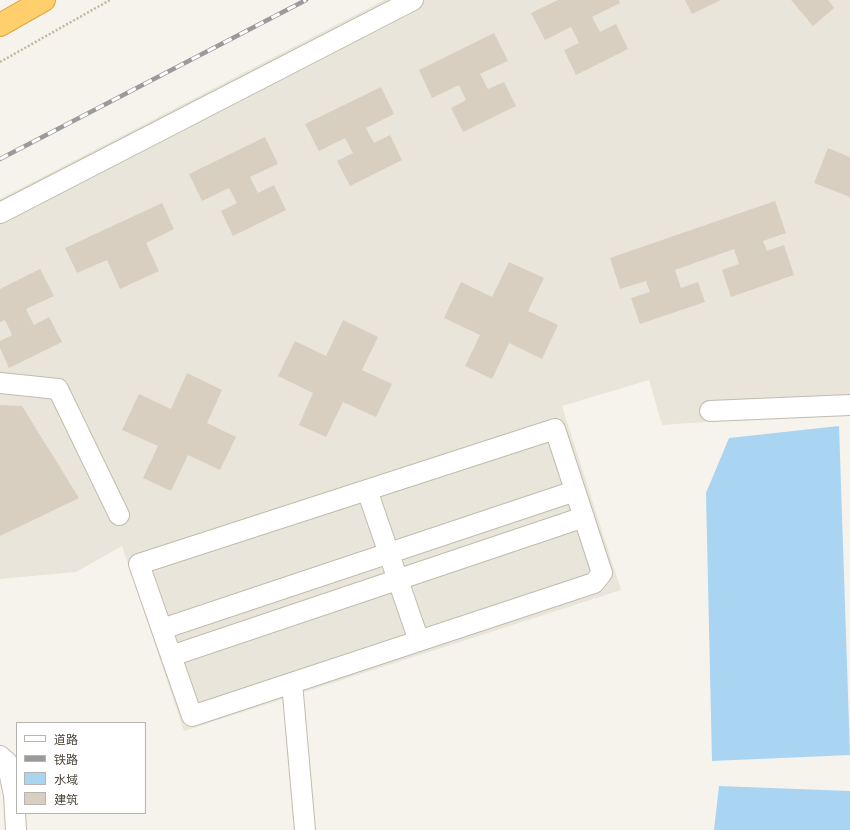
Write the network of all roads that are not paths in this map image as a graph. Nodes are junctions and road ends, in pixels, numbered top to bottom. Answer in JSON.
{"nodes":[{"id":1,"x":44,"y":0,"type":"edge"},
{"id":2,"x":412,"y":0,"type":"edge"},
{"id":3,"x":0,"y":25,"type":"edge"},
{"id":4,"x":0,"y":213,"type":"edge"},
{"id":5,"x":0,"y":383,"type":"edge"},
{"id":6,"x":850,"y":404,"type":"edge"},
{"id":7,"x":710,"y":411,"type":"dead end"},
{"id":8,"x":367,"y":490,"type":"junction"},
{"id":9,"x":575,"y":491,"type":"junction"},
{"id":10,"x":119,"y":515,"type":"dead end"},
{"id":11,"x":584,"y":517,"type":"junction"},
{"id":12,"x":388,"y":553,"type":"junction"},
{"id":13,"x":398,"y":580,"type":"junction"},
{"id":14,"x":162,"y":629,"type":"junction"},
{"id":15,"x":419,"y":641,"type":"junction"},
{"id":16,"x":171,"y":656,"type":"junction"},
{"id":17,"x":292,"y":683,"type":"junction"},
{"id":18,"x":0,"y":756,"type":"edge"},
{"id":19,"x":16,"y":830,"type":"edge"},
{"id":20,"x":305,"y":830,"type":"edge"}],
"edges":[{"from":1,"to":3,"type":"highway"},
{"from":2,"to":4,"type":"street"},
{"from":5,"to":10,"type":"street"},
{"from":6,"to":7,"type":"street"},
{"from":8,"to":9,"type":"street"},
{"from":8,"to":12,"type":"street"},
{"from":8,"to":14,"type":"street"},
{"from":9,"to":11,"type":"street"},
{"from":9,"to":12,"type":"street"},
{"from":11,"to":13,"type":"street"},
{"from":11,"to":15,"type":"street"},
{"from":12,"to":13,"type":"street"},
{"from":12,"to":14,"type":"street"},
{"from":13,"to":15,"type":"street"},
{"from":13,"to":16,"type":"street"},
{"from":14,"to":16,"type":"street"},
{"from":15,"to":17,"type":"street"},
{"from":16,"to":17,"type":"street"},
{"from":17,"to":20,"type":"street"},
{"from":18,"to":19,"type":"street"}]}
